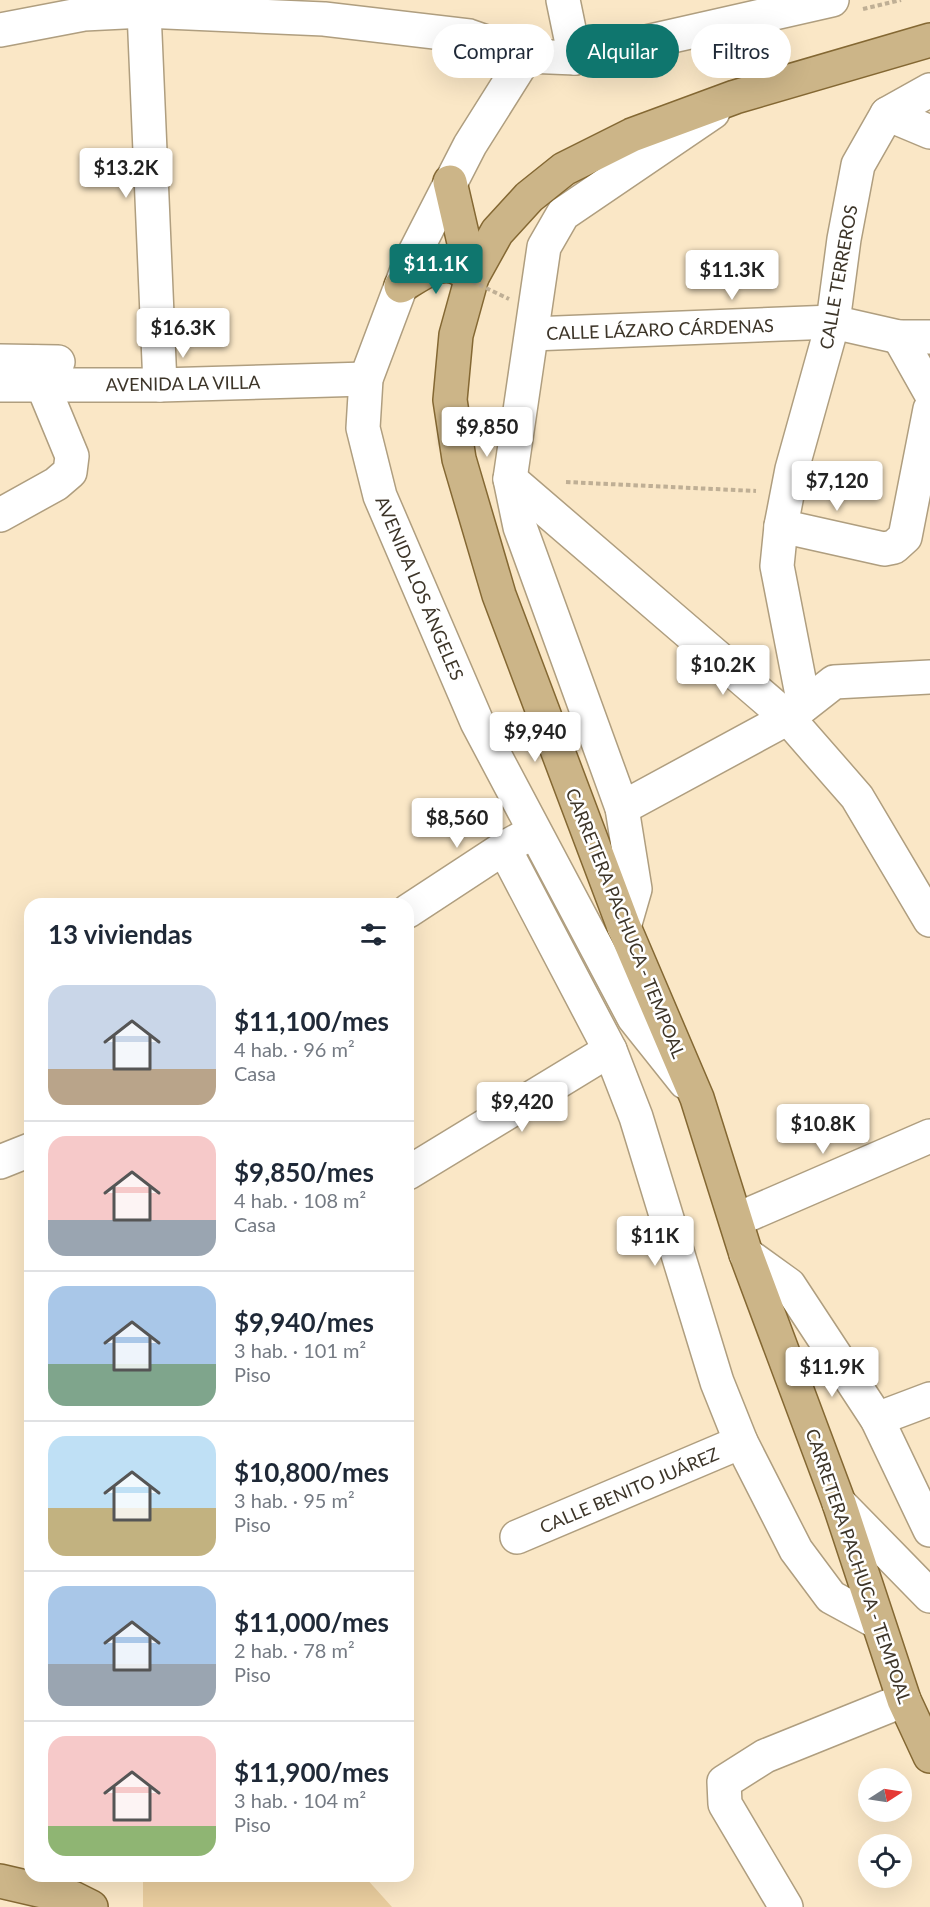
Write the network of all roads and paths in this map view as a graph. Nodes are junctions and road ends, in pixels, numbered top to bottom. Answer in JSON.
{"nodes":[{"id":1,"x":563,"y":0,"type":"edge"},
{"id":2,"x":900,"y":0,"type":"edge"},
{"id":3,"x":816,"y":2,"type":"edge"},
{"id":4,"x":82,"y":7,"type":"edge"},
{"id":5,"x":863,"y":9,"type":"dead end"},
{"id":6,"x":323,"y":10,"type":"edge"},
{"id":7,"x":144,"y":11,"type":"junction"},
{"id":8,"x":568,"y":24,"type":"edge"},
{"id":9,"x":432,"y":29,"type":"edge"},
{"id":10,"x":0,"y":30,"type":"edge"},
{"id":11,"x":679,"y":34,"type":"edge"},
{"id":12,"x":930,"y":40,"type":"edge"},
{"id":13,"x":512,"y":78,"type":"edge"},
{"id":14,"x":930,"y":90,"type":"edge"},
{"id":15,"x":735,"y":97,"type":"junction"},
{"id":16,"x":887,"y":114,"type":"junction"},
{"id":17,"x":930,"y":132,"type":"edge"},
{"id":18,"x":450,"y":182,"type":"junction"},
{"id":19,"x":432,"y":262,"type":"dead end"},
{"id":20,"x":472,"y":277,"type":"junction"},
{"id":21,"x":401,"y":286,"type":"junction"},
{"id":22,"x":509,"y":299,"type":"dead end"},
{"id":23,"x":833,"y":322,"type":"junction"},
{"id":24,"x":532,"y":334,"type":"junction"},
{"id":25,"x":914,"y":337,"type":"edge"},
{"id":26,"x":0,"y":361,"type":"edge"},
{"id":27,"x":40,"y":374,"type":"junction"},
{"id":28,"x":159,"y":375,"type":"junction"},
{"id":29,"x":366,"y":379,"type":"junction"},
{"id":30,"x":0,"y":384,"type":"edge"},
{"id":31,"x":930,"y":392,"type":"edge"},
{"id":32,"x":930,"y":409,"type":"edge"},
{"id":33,"x":510,"y":479,"type":"junction"},
{"id":34,"x":620,"y":486,"type":"dead end"},
{"id":35,"x":735,"y":491,"type":"dead end"},
{"id":36,"x":0,"y":515,"type":"edge"},
{"id":37,"x":781,"y":526,"type":"junction"},
{"id":38,"x":930,"y":677,"type":"edge"},
{"id":39,"x":796,"y":712,"type":"junction"},
{"id":40,"x":622,"y":808,"type":"junction"},
{"id":41,"x":534,"y":832,"type":"junction"},
{"id":42,"x":504,"y":848,"type":"junction"},
{"id":43,"x":414,"y":907,"type":"edge"},
{"id":44,"x":930,"y":920,"type":"edge"},
{"id":45,"x":624,"y":927,"type":"junction"},
{"id":46,"x":610,"y":1050,"type":"junction"},
{"id":47,"x":697,"y":1098,"type":"junction"},
{"id":48,"x":930,"y":1136,"type":"edge"},
{"id":49,"x":24,"y":1152,"type":"edge"},
{"id":50,"x":0,"y":1162,"type":"edge"},
{"id":51,"x":414,"y":1169,"type":"edge"},
{"id":52,"x":736,"y":1220,"type":"junction"},
{"id":53,"x":746,"y":1254,"type":"junction"},
{"id":54,"x":930,"y":1399,"type":"edge"},
{"id":55,"x":877,"y":1419,"type":"junction"},
{"id":56,"x":741,"y":1442,"type":"junction"},
{"id":57,"x":839,"y":1503,"type":"junction"},
{"id":58,"x":930,"y":1530,"type":"edge"},
{"id":59,"x":517,"y":1537,"type":"dead end"},
{"id":60,"x":930,"y":1596,"type":"edge"},
{"id":61,"x":877,"y":1622,"type":"junction"},
{"id":62,"x":904,"y":1700,"type":"junction"},
{"id":63,"x":930,"y":1756,"type":"edge"},
{"id":64,"x":0,"y":1881,"type":"edge"},
{"id":65,"x":91,"y":1907,"type":"edge"},
{"id":66,"x":786,"y":1907,"type":"edge"}],
"edges":[{"from":1,"to":8,"type":"street"},
{"from":2,"to":5,"type":"path"},
{"from":3,"to":11,"type":"street"},
{"from":4,"to":7,"type":"street"},
{"from":4,"to":10,"type":"street"},
{"from":6,"to":7,"type":"street"},
{"from":6,"to":9,"type":"street"},
{"from":7,"to":28,"type":"street"},
{"from":12,"to":15,"type":"main road","name":"CARRETERA PACHUCA - TEMPOAL"},
{"from":13,"to":18,"type":"street","name":"AVENIDA LOS ÁNGELES"},
{"from":14,"to":16,"type":"street"},
{"from":15,"to":20,"type":"main road","name":"CARRETERA PACHUCA - TEMPOAL"},
{"from":15,"to":24,"type":"street"},
{"from":16,"to":17,"type":"street"},
{"from":16,"to":23,"type":"street","name":"CALLE TERREROS"},
{"from":18,"to":20,"type":"main road"},
{"from":18,"to":21,"type":"street","name":"AVENIDA LOS ÁNGELES"},
{"from":19,"to":22,"type":"path","bridge":true},
{"from":20,"to":21,"type":"main road"},
{"from":20,"to":45,"type":"main road","name":"CARRETERA PACHUCA - TEMPOAL"},
{"from":21,"to":29,"type":"street","name":"AVENIDA LOS ÁNGELES"},
{"from":23,"to":24,"type":"street","name":"CALLE LÁZARO CÁRDENAS"},
{"from":23,"to":25,"type":"street","name":"CALLE LÁZARO CÁRDENAS"},
{"from":23,"to":37,"type":"street","name":"CALLE TERREROS"},
{"from":24,"to":33,"type":"street"},
{"from":25,"to":31,"type":"street"},
{"from":26,"to":27,"type":"street"},
{"from":27,"to":28,"type":"street","name":"AVENIDA LA VILLA"},
{"from":27,"to":30,"type":"street"},
{"from":27,"to":36,"type":"street"},
{"from":28,"to":29,"type":"street","name":"AVENIDA LA VILLA"},
{"from":29,"to":41,"type":"street","name":"AVENIDA LOS ÁNGELES"},
{"from":32,"to":37,"type":"street"},
{"from":33,"to":39,"type":"street"},
{"from":33,"to":40,"type":"street"},
{"from":34,"to":35,"type":"path"},
{"from":37,"to":39,"type":"street","name":"CALLE TERREROS"},
{"from":38,"to":39,"type":"street"},
{"from":39,"to":40,"type":"street"},
{"from":39,"to":44,"type":"street"},
{"from":40,"to":45,"type":"street"},
{"from":41,"to":42,"type":"street"},
{"from":41,"to":47,"type":"street","name":"AVENIDA LOS ÁNGELES"},
{"from":42,"to":43,"type":"street"},
{"from":42,"to":46,"type":"street"},
{"from":45,"to":47,"type":"main road","name":"CARRETERA PACHUCA - TEMPOAL"},
{"from":46,"to":51,"type":"street"},
{"from":46,"to":56,"type":"street"},
{"from":47,"to":52,"type":"main road","name":"CARRETERA PACHUCA - TEMPOAL"},
{"from":48,"to":52,"type":"street"},
{"from":49,"to":50,"type":"street"},
{"from":52,"to":53,"type":"main road","name":"CARRETERA PACHUCA - TEMPOAL"},
{"from":53,"to":55,"type":"street"},
{"from":53,"to":57,"type":"main road","name":"CARRETERA PACHUCA - TEMPOAL"},
{"from":54,"to":55,"type":"street"},
{"from":55,"to":58,"type":"street"},
{"from":56,"to":59,"type":"street","name":"CALLE BENITO JUÁREZ"},
{"from":56,"to":61,"type":"street"},
{"from":57,"to":60,"type":"street"},
{"from":57,"to":61,"type":"main road","name":"CARRETERA PACHUCA - TEMPOAL"},
{"from":61,"to":62,"type":"main road","name":"CARRETERA PACHUCA - TEMPOAL"},
{"from":62,"to":63,"type":"main road","name":"CARRETERA PACHUCA - TEMPOAL"},
{"from":62,"to":66,"type":"street"},
{"from":64,"to":65,"type":"main road"}]}
